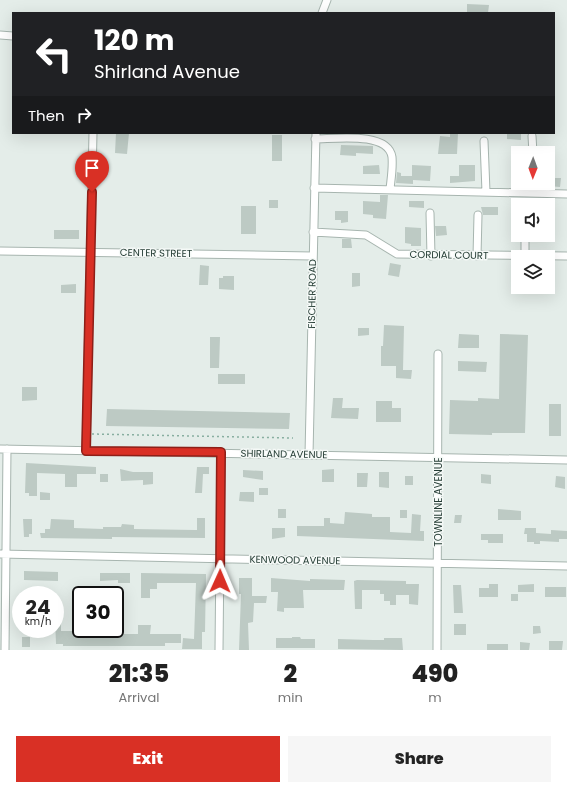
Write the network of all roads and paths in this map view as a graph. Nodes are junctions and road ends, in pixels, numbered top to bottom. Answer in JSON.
{"nodes":[{"id":1,"x":327,"y":0,"type":"edge"},
{"id":2,"x":322,"y":12,"type":"edge"},
{"id":3,"x":0,"y":35,"type":"edge"},
{"id":4,"x":12,"y":36,"type":"edge"},
{"id":5,"x":93,"y":134,"type":"edge"},
{"id":6,"x":315,"y":136,"type":"edge"},
{"id":7,"x":532,"y":136,"type":"dead end"},
{"id":8,"x":484,"y":141,"type":"dead end"},
{"id":9,"x":533,"y":146,"type":"edge"},
{"id":10,"x":314,"y":188,"type":"junction"},
{"id":11,"x":390,"y":189,"type":"junction"},
{"id":12,"x":536,"y":190,"type":"edge"},
{"id":13,"x":486,"y":192,"type":"junction"},
{"id":14,"x":536,"y":193,"type":"junction"},
{"id":15,"x":567,"y":194,"type":"edge"},
{"id":16,"x":430,"y":212,"type":"dead end"},
{"id":17,"x":478,"y":215,"type":"dead end"},
{"id":18,"x":313,"y":232,"type":"junction"},
{"id":19,"x":0,"y":251,"type":"edge"},
{"id":20,"x":91,"y":252,"type":"junction"},
{"id":21,"x":511,"y":255,"type":"edge"},
{"id":22,"x":312,"y":256,"type":"junction"},
{"id":23,"x":431,"y":256,"type":"junction"},
{"id":24,"x":477,"y":256,"type":"junction"},
{"id":25,"x":555,"y":256,"type":"edge"},
{"id":26,"x":567,"y":256,"type":"edge"},
{"id":27,"x":438,"y":354,"type":"dead end"},
{"id":28,"x":86,"y":434,"type":"junction"},
{"id":29,"x":293,"y":438,"type":"dead end"},
{"id":30,"x":3,"y":449,"type":"edge"},
{"id":31,"x":86,"y":451,"type":"junction"},
{"id":32,"x":221,"y":452,"type":"junction"},
{"id":33,"x":309,"y":455,"type":"junction"},
{"id":34,"x":438,"y":458,"type":"junction"},
{"id":35,"x":567,"y":460,"type":"edge"},
{"id":36,"x":3,"y":554,"type":"edge"},
{"id":37,"x":220,"y":558,"type":"junction"},
{"id":38,"x":438,"y":563,"type":"junction"},
{"id":39,"x":567,"y":566,"type":"edge"},
{"id":40,"x":3,"y":609,"type":"edge"},
{"id":41,"x":5,"y":650,"type":"edge"},
{"id":42,"x":219,"y":650,"type":"edge"},
{"id":43,"x":437,"y":650,"type":"edge"}],
"edges":[{"from":1,"to":2,"type":"street"},
{"from":3,"to":4,"type":"street"},
{"from":5,"to":20,"type":"street"},
{"from":6,"to":10,"type":"street","name":"FISCHER ROAD"},
{"from":6,"to":11,"type":"street"},
{"from":7,"to":9,"type":"street"},
{"from":8,"to":13,"type":"street"},
{"from":10,"to":11,"type":"street"},
{"from":10,"to":18,"type":"street","name":"FISCHER ROAD"},
{"from":11,"to":13,"type":"street"},
{"from":12,"to":14,"type":"street"},
{"from":13,"to":14,"type":"street"},
{"from":14,"to":15,"type":"street"},
{"from":16,"to":23,"type":"street"},
{"from":17,"to":24,"type":"street"},
{"from":18,"to":22,"type":"street","name":"FISCHER ROAD"},
{"from":18,"to":23,"type":"street","name":"CORDIAL COURT"},
{"from":19,"to":20,"type":"street","name":"CENTER STREET"},
{"from":20,"to":22,"type":"street","name":"CENTER STREET"},
{"from":20,"to":28,"type":"street"},
{"from":21,"to":24,"type":"street","name":"CORDIAL COURT"},
{"from":22,"to":33,"type":"street","name":"FISCHER ROAD"},
{"from":23,"to":24,"type":"street","name":"CORDIAL COURT"},
{"from":25,"to":26,"type":"street","name":"CORDIAL COURT"},
{"from":27,"to":34,"type":"street","name":"TOWNLINE AVENUE"},
{"from":28,"to":29,"type":"path"},
{"from":28,"to":31,"type":"street"},
{"from":30,"to":31,"type":"street","name":"SHIRLAND AVENUE"},
{"from":30,"to":36,"type":"street"},
{"from":31,"to":32,"type":"street","name":"SHIRLAND AVENUE"},
{"from":32,"to":33,"type":"street","name":"SHIRLAND AVENUE"},
{"from":32,"to":37,"type":"street"},
{"from":33,"to":34,"type":"street","name":"SHIRLAND AVENUE"},
{"from":34,"to":35,"type":"street","name":"SHIRLAND AVENUE"},
{"from":34,"to":38,"type":"street","name":"TOWNLINE AVENUE"},
{"from":36,"to":37,"type":"street","name":"KENWOOD AVENUE"},
{"from":36,"to":40,"type":"street"},
{"from":37,"to":38,"type":"street","name":"KENWOOD AVENUE"},
{"from":37,"to":42,"type":"street"},
{"from":38,"to":39,"type":"street","name":"KENWOOD AVENUE"},
{"from":38,"to":43,"type":"street","name":"TOWNLINE AVENUE"},
{"from":40,"to":41,"type":"street"}]}
